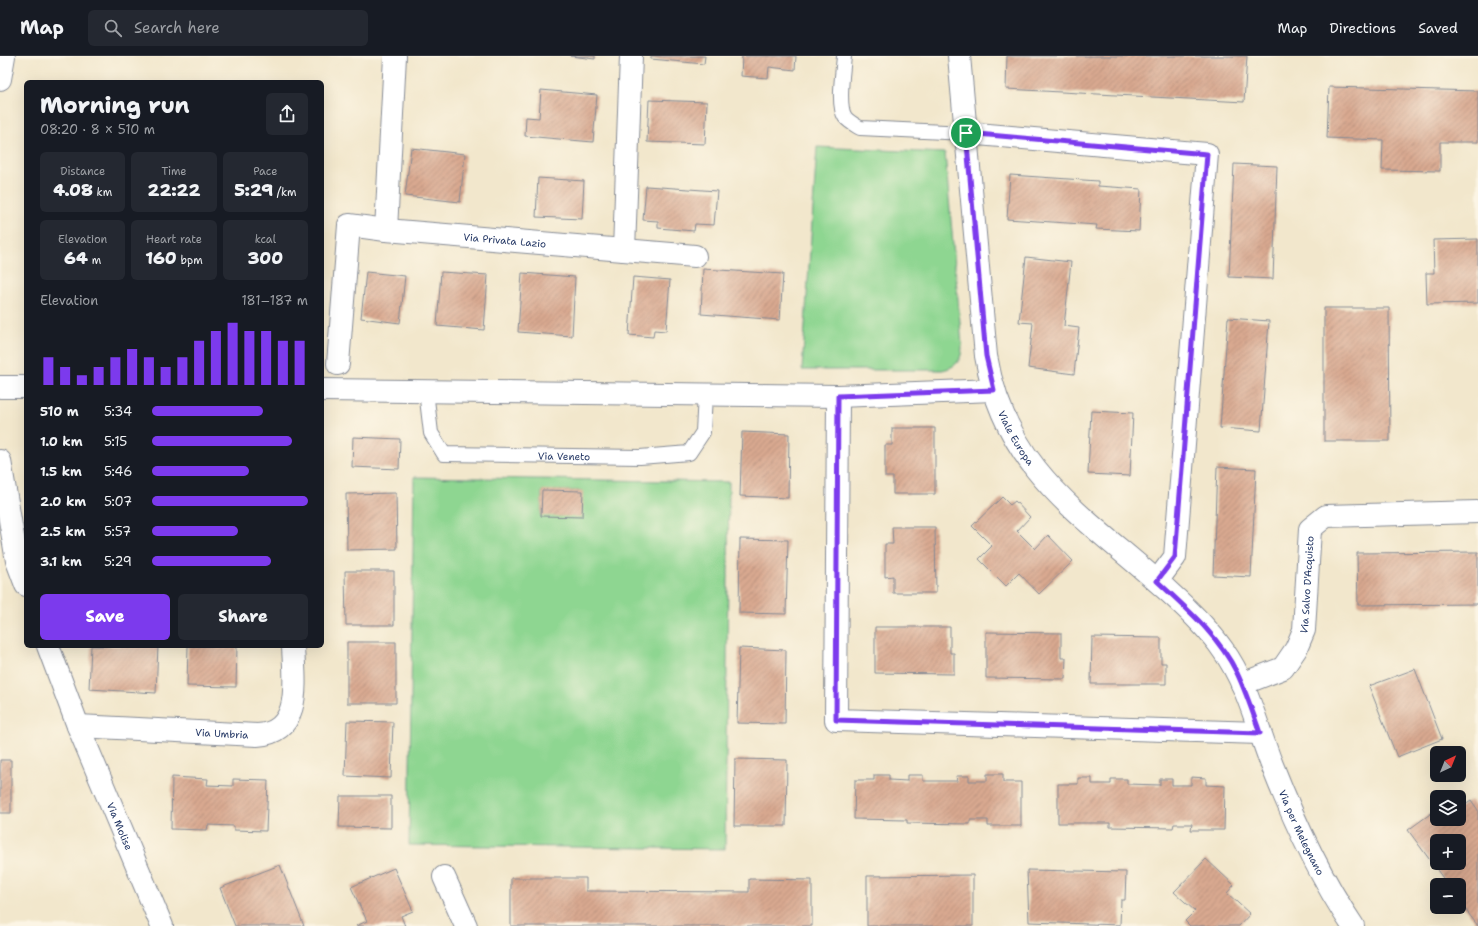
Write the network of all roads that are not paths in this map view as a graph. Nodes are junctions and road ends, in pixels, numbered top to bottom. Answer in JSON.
{"nodes":[{"id":1,"x":4,"y":56,"type":"edge"},
{"id":2,"x":395,"y":56,"type":"edge"},
{"id":3,"x":631,"y":56,"type":"edge"},
{"id":4,"x":844,"y":56,"type":"edge"},
{"id":5,"x":959,"y":56,"type":"edge"},
{"id":6,"x":0,"y":79,"type":"edge"},
{"id":7,"x":966,"y":133,"type":"junction"},
{"id":8,"x":386,"y":230,"type":"junction"},
{"id":9,"x":624,"y":250,"type":"junction"},
{"id":10,"x":695,"y":256,"type":"dead end"},
{"id":11,"x":338,"y":364,"type":"dead end"},
{"id":12,"x":0,"y":387,"type":"edge"},
{"id":13,"x":24,"y":387,"type":"edge"},
{"id":14,"x":324,"y":390,"type":"edge"},
{"id":15,"x":994,"y":390,"type":"junction"},
{"id":16,"x":426,"y":391,"type":"junction"},
{"id":17,"x":705,"y":395,"type":"junction"},
{"id":18,"x":838,"y":396,"type":"junction"},
{"id":19,"x":0,"y":461,"type":"edge"},
{"id":20,"x":1478,"y":512,"type":"edge"},
{"id":21,"x":24,"y":580,"type":"edge"},
{"id":22,"x":1157,"y":581,"type":"junction"},
{"id":23,"x":49,"y":648,"type":"edge"},
{"id":24,"x":293,"y":648,"type":"edge"},
{"id":25,"x":1242,"y":684,"type":"junction"},
{"id":26,"x":78,"y":726,"type":"junction"},
{"id":27,"x":1260,"y":733,"type":"junction"},
{"id":28,"x":444,"y":877,"type":"dead end"},
{"id":29,"x":162,"y":926,"type":"edge"},
{"id":30,"x":466,"y":926,"type":"edge"},
{"id":31,"x":1353,"y":926,"type":"edge"}],
"edges":[{"from":1,"to":6,"type":"street"},
{"from":2,"to":8,"type":"street"},
{"from":3,"to":9,"type":"street"},
{"from":4,"to":7,"type":"lane"},
{"from":5,"to":7,"type":"street","name":"Viale Europa"},
{"from":7,"to":15,"type":"street","name":"Viale Europa"},
{"from":7,"to":22,"type":"street"},
{"from":8,"to":9,"type":"street","name":"Via Privata Lazio"},
{"from":8,"to":11,"type":"street","name":"Via Privata Lazio"},
{"from":9,"to":10,"type":"street","name":"Via Privata Lazio"},
{"from":12,"to":13,"type":"street"},
{"from":14,"to":16,"type":"street"},
{"from":15,"to":18,"type":"street"},
{"from":15,"to":22,"type":"street","name":"Viale Europa"},
{"from":16,"to":17,"type":"street"},
{"from":16,"to":17,"type":"lane","name":"Via Veneto"},
{"from":17,"to":18,"type":"street"},
{"from":18,"to":27,"type":"street"},
{"from":19,"to":21,"type":"street"},
{"from":20,"to":25,"type":"street","name":"Via Salvo D'Acquisto"},
{"from":22,"to":25,"type":"street","name":"Viale Europa"},
{"from":23,"to":26,"type":"street","name":"Via Molise"},
{"from":24,"to":26,"type":"street","name":"Via Umbria"},
{"from":25,"to":27,"type":"street","name":"Viale Europa"},
{"from":26,"to":29,"type":"street","name":"Via Molise"},
{"from":27,"to":31,"type":"street","name":"Via per Melegnano"},
{"from":28,"to":30,"type":"street"}]}
